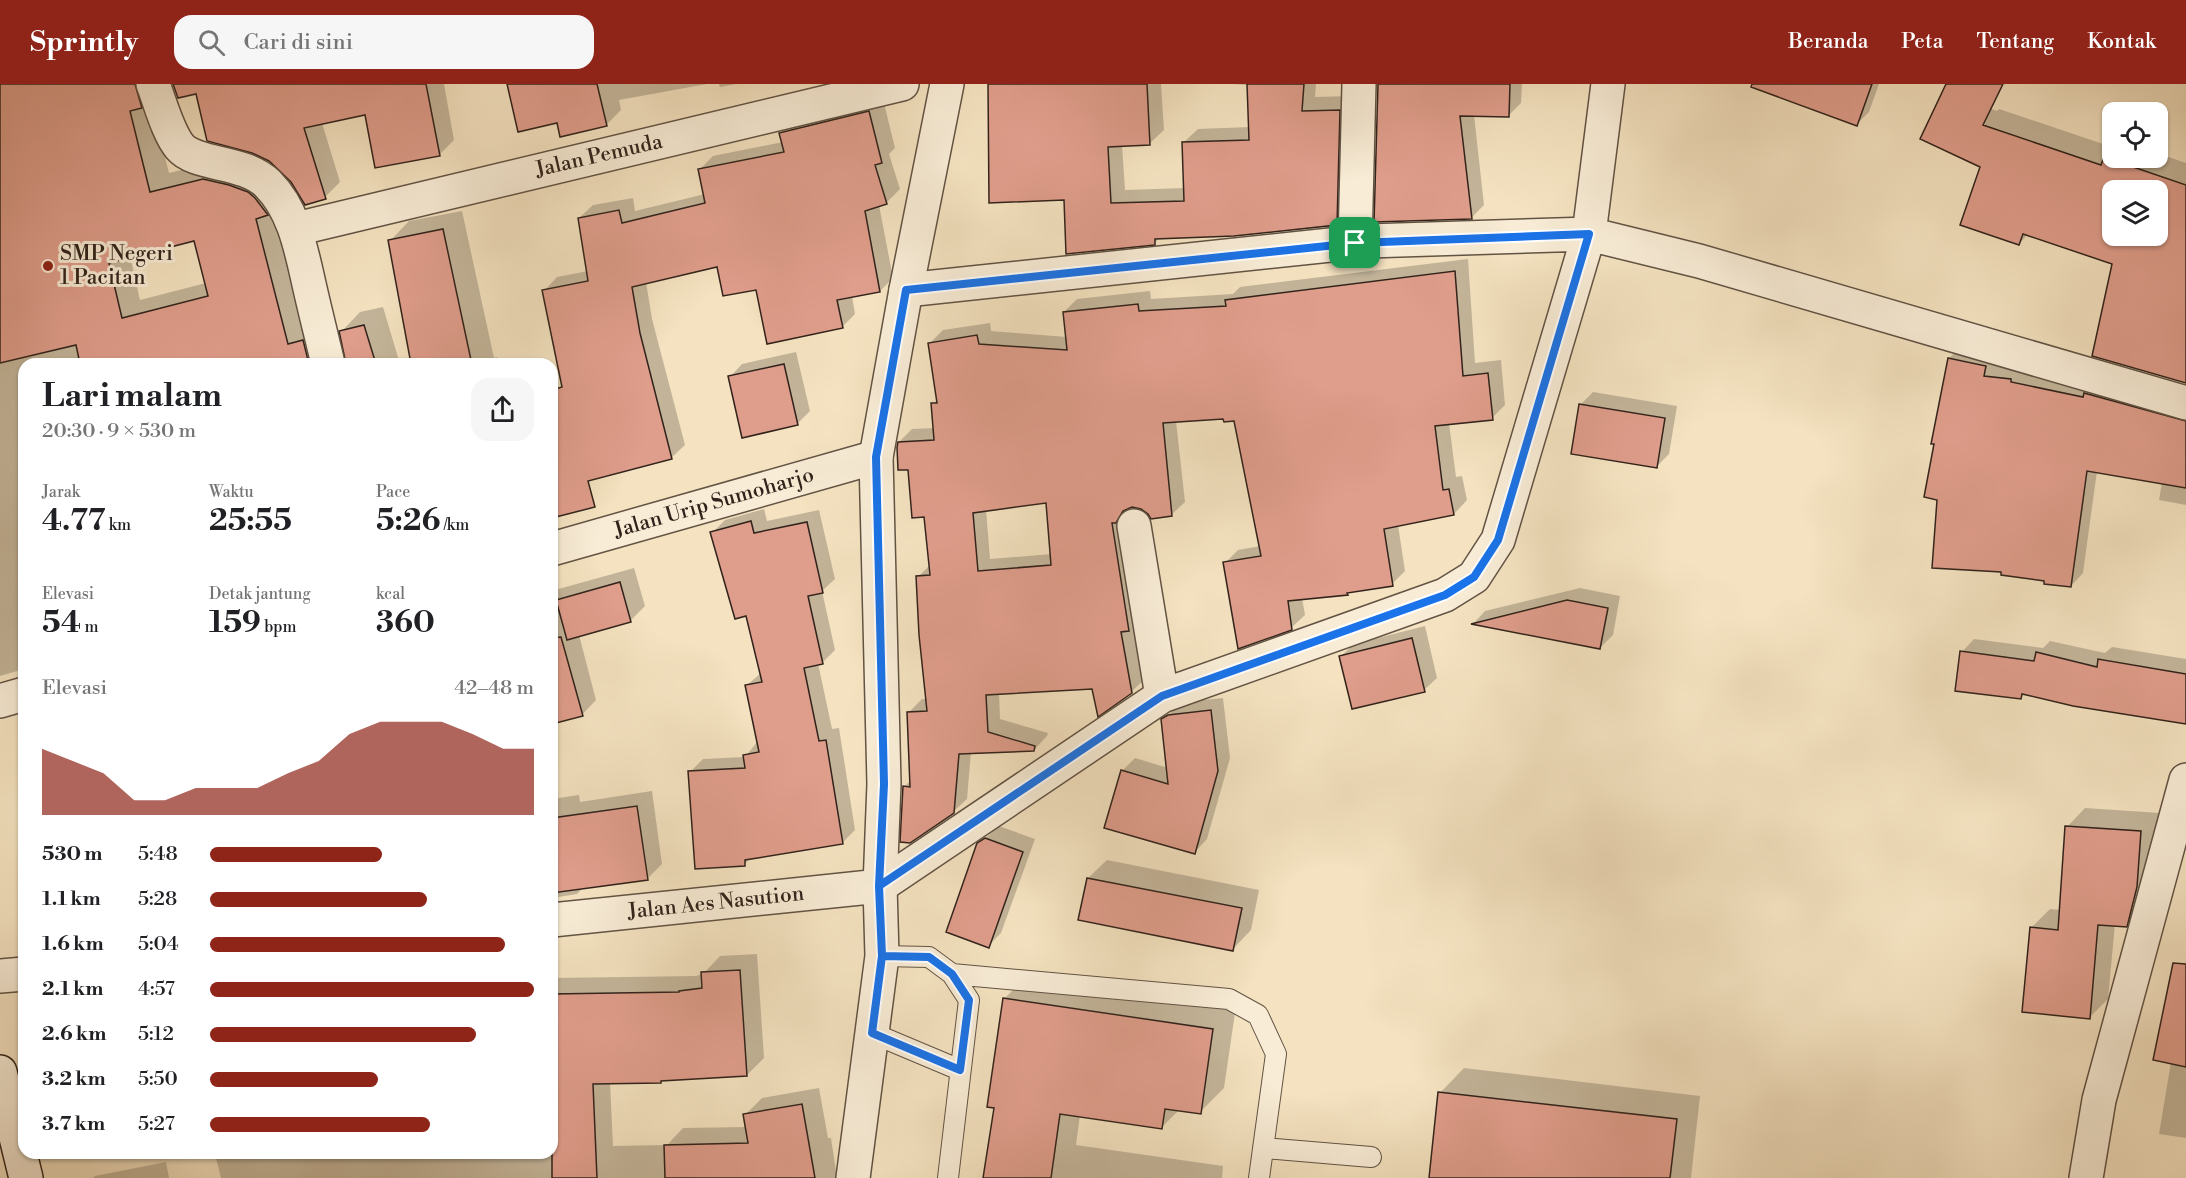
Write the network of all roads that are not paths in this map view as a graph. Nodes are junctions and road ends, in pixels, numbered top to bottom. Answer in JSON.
{"nodes":[{"id":1,"x":153,"y":84,"type":"edge"},
{"id":2,"x":902,"y":84,"type":"edge"},
{"id":3,"x":947,"y":84,"type":"edge"},
{"id":4,"x":1359,"y":84,"type":"edge"},
{"id":5,"x":1608,"y":84,"type":"edge"},
{"id":6,"x":296,"y":229,"type":"junction"},
{"id":7,"x":1589,"y":234,"type":"junction"},
{"id":8,"x":1355,"y":243,"type":"junction"},
{"id":9,"x":906,"y":290,"type":"junction"},
{"id":10,"x":327,"y":358,"type":"edge"},
{"id":11,"x":2186,"y":403,"type":"edge"},
{"id":12,"x":876,"y":457,"type":"junction"},
{"id":13,"x":1134,"y":526,"type":"dead end"},
{"id":14,"x":558,"y":547,"type":"edge"},
{"id":15,"x":18,"y":696,"type":"edge"},
{"id":16,"x":1162,"y":696,"type":"junction"},
{"id":17,"x":0,"y":701,"type":"edge"},
{"id":18,"x":2186,"y":780,"type":"edge"},
{"id":19,"x":879,"y":886,"type":"junction"},
{"id":20,"x":558,"y":919,"type":"edge"},
{"id":21,"x":882,"y":956,"type":"junction"},
{"id":22,"x":18,"y":974,"type":"edge"},
{"id":23,"x":952,"y":974,"type":"junction"},
{"id":24,"x":0,"y":976,"type":"edge"},
{"id":25,"x":872,"y":1033,"type":"junction"},
{"id":26,"x":960,"y":1070,"type":"junction"},
{"id":27,"x":0,"y":1072,"type":"edge"},
{"id":28,"x":1263,"y":1148,"type":"junction"},
{"id":29,"x":1371,"y":1157,"type":"dead end"},
{"id":30,"x":15,"y":1160,"type":"edge"},
{"id":31,"x":853,"y":1178,"type":"edge"},
{"id":32,"x":948,"y":1178,"type":"edge"},
{"id":33,"x":1259,"y":1178,"type":"edge"},
{"id":34,"x":2086,"y":1178,"type":"edge"}],
"edges":[{"from":1,"to":6,"type":"street"},
{"from":2,"to":6,"type":"street","name":"Jalan Pemuda"},
{"from":3,"to":9,"type":"street"},
{"from":4,"to":8,"type":"street"},
{"from":5,"to":7,"type":"street"},
{"from":6,"to":10,"type":"street"},
{"from":7,"to":8,"type":"street"},
{"from":7,"to":11,"type":"street"},
{"from":7,"to":16,"type":"street"},
{"from":8,"to":9,"type":"street"},
{"from":9,"to":12,"type":"street"},
{"from":12,"to":14,"type":"street","name":"Jalan Urip Sumoharjo"},
{"from":12,"to":19,"type":"street"},
{"from":13,"to":16,"type":"street"},
{"from":15,"to":17,"type":"street"},
{"from":16,"to":19,"type":"street"},
{"from":18,"to":34,"type":"street"},
{"from":19,"to":20,"type":"street","name":"Jalan Aes Nasution"},
{"from":19,"to":21,"type":"street"},
{"from":21,"to":23,"type":"lane"},
{"from":21,"to":25,"type":"street"},
{"from":22,"to":24,"type":"street"},
{"from":23,"to":26,"type":"lane"},
{"from":23,"to":28,"type":"lane"},
{"from":25,"to":26,"type":"lane"},
{"from":25,"to":31,"type":"street"},
{"from":26,"to":32,"type":"lane"},
{"from":27,"to":30,"type":"street"},
{"from":28,"to":29,"type":"lane"},
{"from":28,"to":33,"type":"lane"}]}
